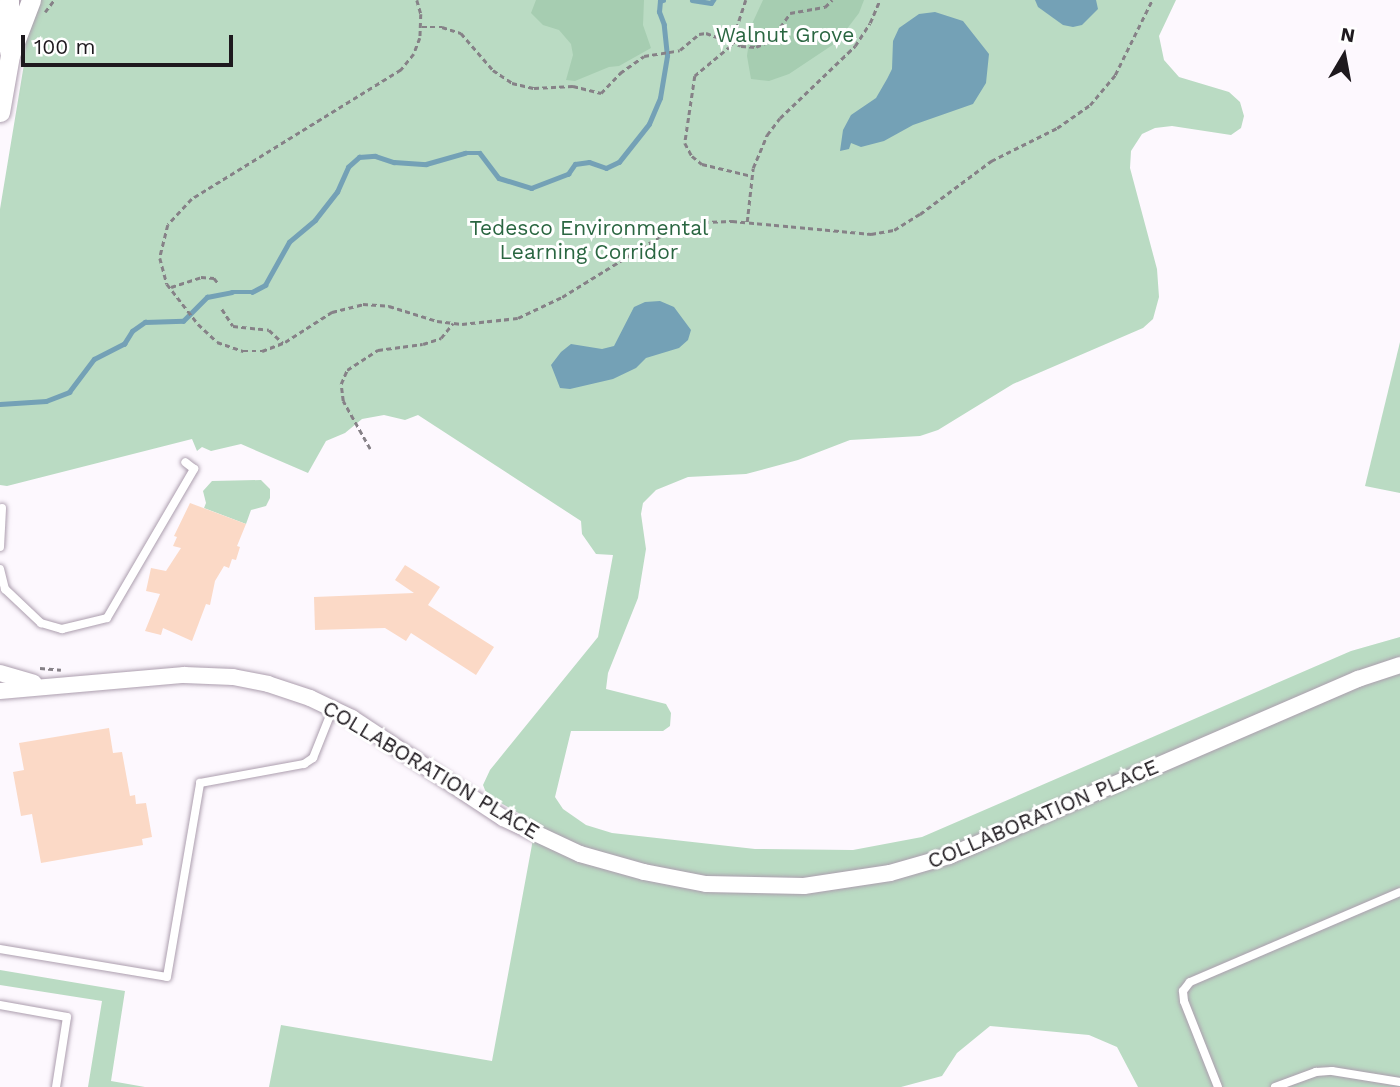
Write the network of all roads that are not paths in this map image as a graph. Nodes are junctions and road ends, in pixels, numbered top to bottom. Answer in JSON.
{"nodes":[{"id":1,"x":9,"y":0,"type":"edge"},
{"id":2,"x":31,"y":0,"type":"edge"},
{"id":3,"x":10,"y":55,"type":"junction"},
{"id":4,"x":0,"y":112,"type":"edge"},
{"id":5,"x":185,"y":462,"type":"dead end"},
{"id":6,"x":2,"y":508,"type":"dead end"},
{"id":7,"x":0,"y":547,"type":"edge"},
{"id":8,"x":0,"y":569,"type":"edge"},
{"id":9,"x":1400,"y":665,"type":"edge"},
{"id":10,"x":0,"y":673,"type":"edge"},
{"id":11,"x":47,"y":686,"type":"junction"},
{"id":12,"x":0,"y":691,"type":"edge"},
{"id":13,"x":333,"y":708,"type":"junction"},
{"id":14,"x":1400,"y":892,"type":"edge"},
{"id":15,"x":0,"y":949,"type":"edge"},
{"id":16,"x":0,"y":1005,"type":"edge"},
{"id":17,"x":1400,"y":1082,"type":"edge"},
{"id":18,"x":57,"y":1087,"type":"edge"},
{"id":19,"x":1219,"y":1087,"type":"edge"},
{"id":20,"x":1275,"y":1087,"type":"edge"}],
"edges":[{"from":1,"to":3,"type":"street"},
{"from":2,"to":3,"type":"street"},
{"from":3,"to":4,"type":"street"},
{"from":5,"to":8,"type":"lane"},
{"from":6,"to":7,"type":"lane"},
{"from":9,"to":13,"type":"street","name":"COLLABORATION PLACE"},
{"from":10,"to":11,"type":"street","name":"COLLABORATION PLACE"},
{"from":11,"to":12,"type":"street","name":"COLLABORATION PLACE"},
{"from":11,"to":13,"type":"street","name":"COLLABORATION PLACE"},
{"from":13,"to":15,"type":"lane"},
{"from":14,"to":19,"type":"lane"},
{"from":16,"to":18,"type":"lane"},
{"from":17,"to":20,"type":"lane"}]}
